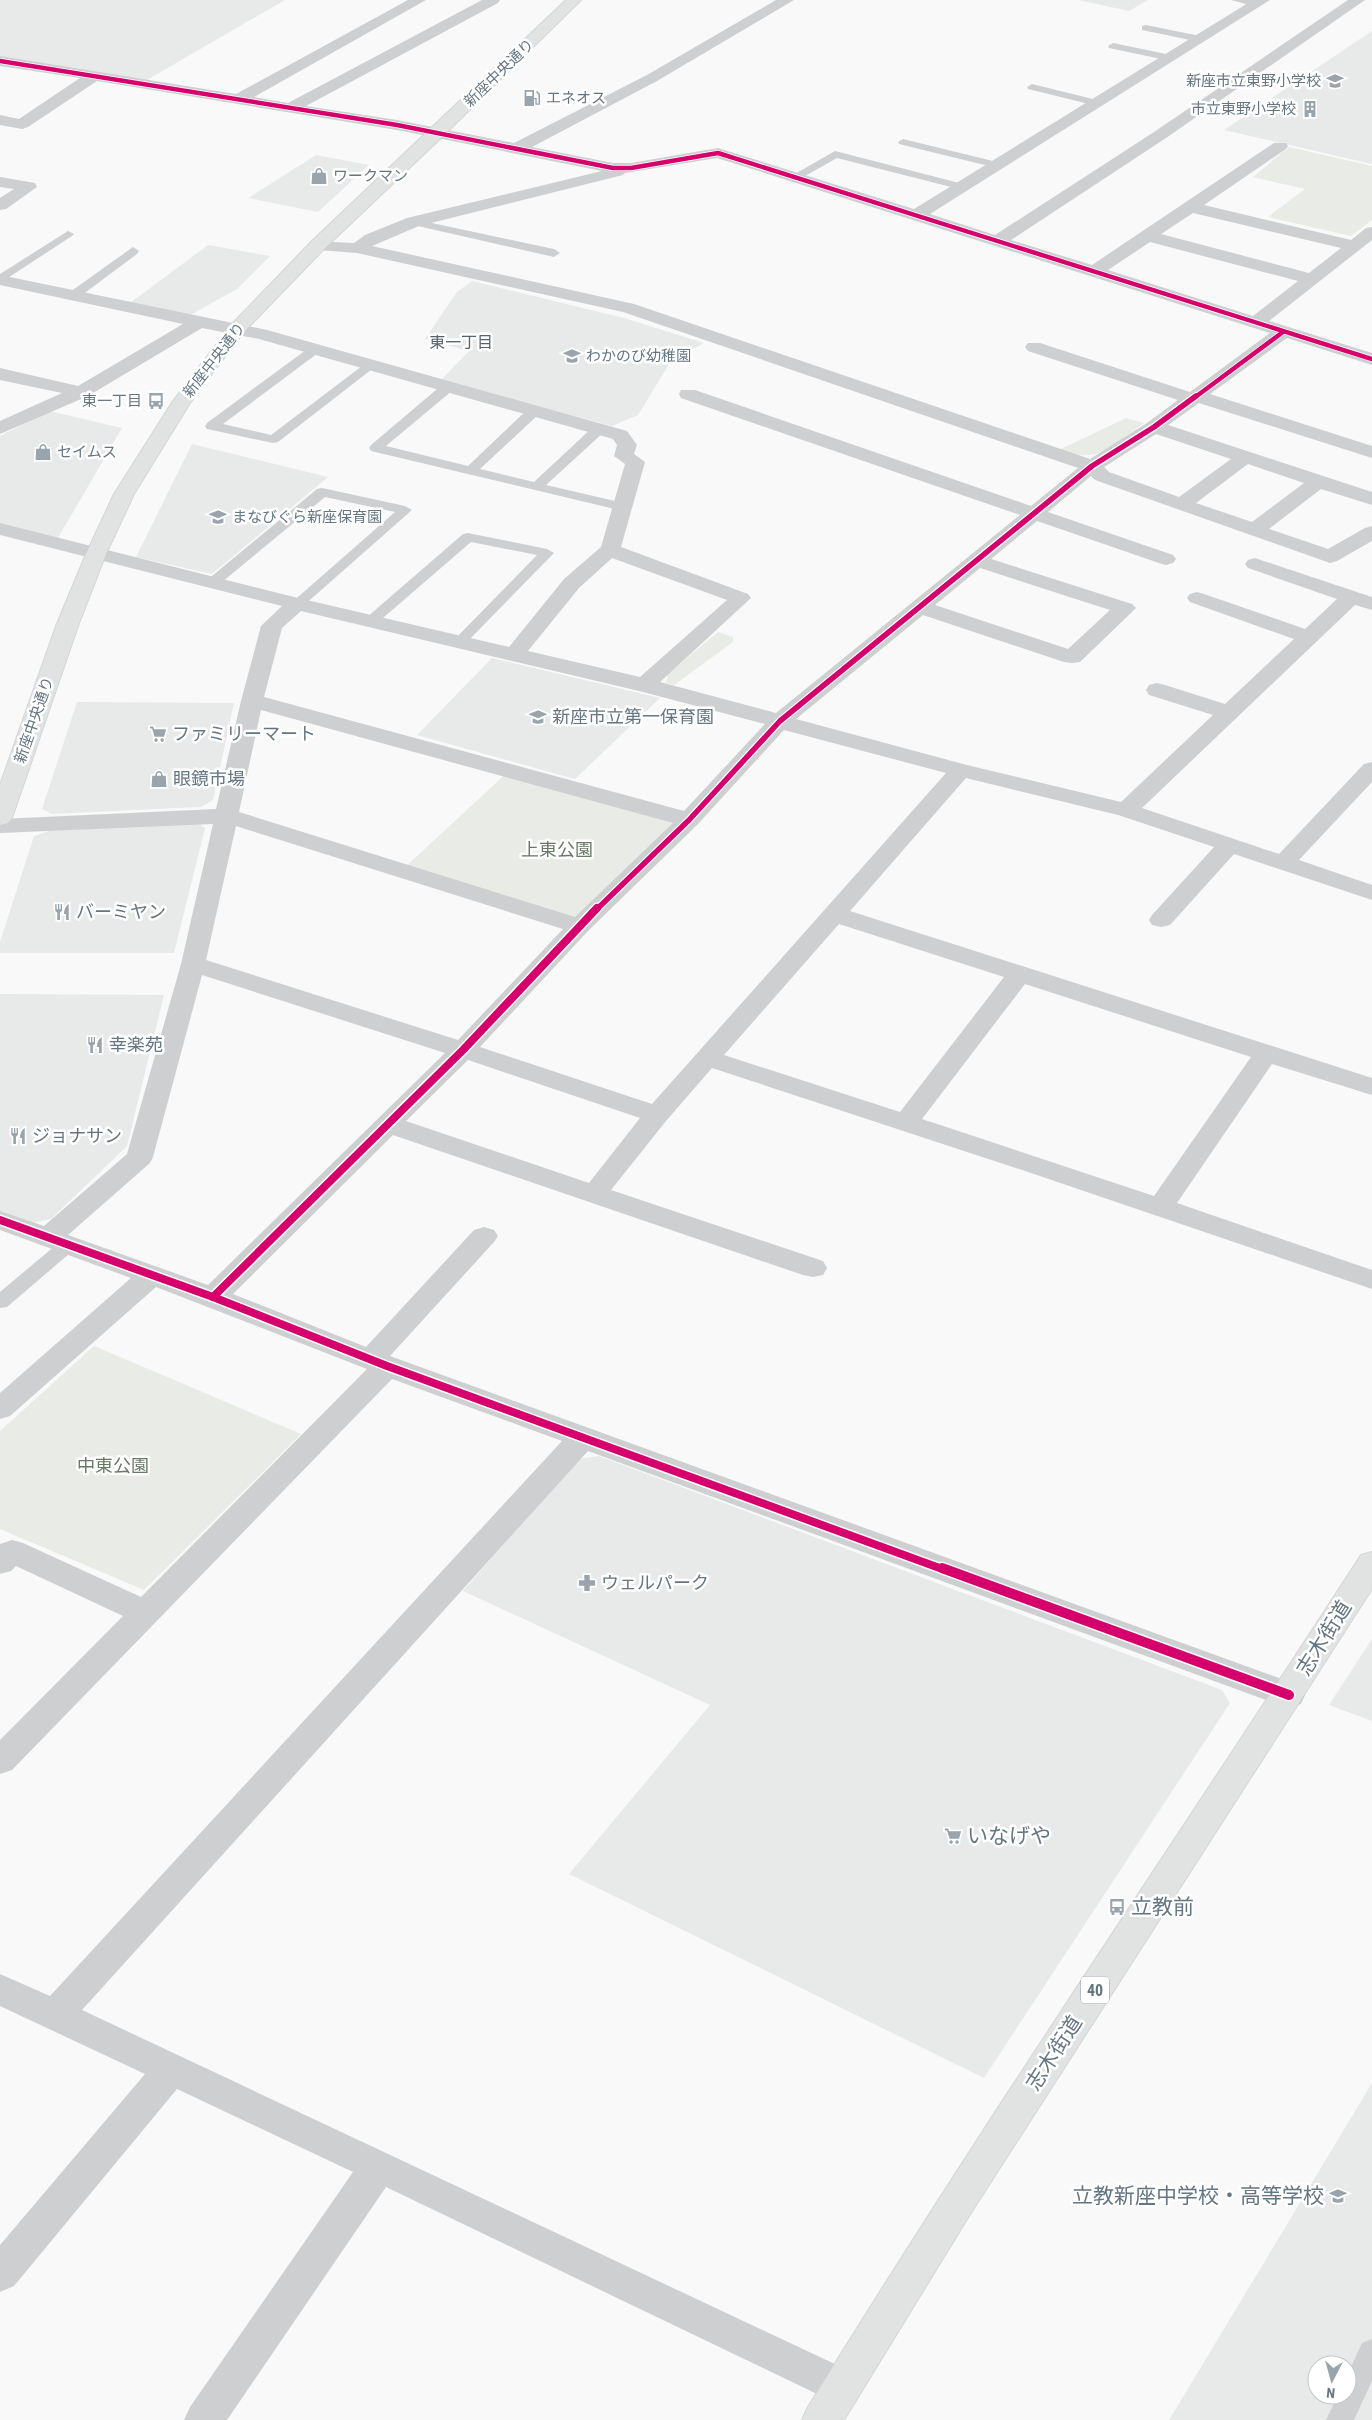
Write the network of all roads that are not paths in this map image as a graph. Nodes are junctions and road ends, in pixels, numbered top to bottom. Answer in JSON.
{"nodes":[{"id":1,"x":419,"y":0,"type":"edge"},
{"id":2,"x":493,"y":0,"type":"edge"},
{"id":3,"x":574,"y":0,"type":"edge"},
{"id":4,"x":787,"y":0,"type":"edge"},
{"id":5,"x":1236,"y":0,"type":"edge"},
{"id":6,"x":1358,"y":0,"type":"edge"},
{"id":7,"x":1260,"y":2,"type":"edge"},
{"id":8,"x":1146,"y":28,"type":"dead end"},
{"id":9,"x":1200,"y":39,"type":"junction"},
{"id":10,"x":1113,"y":46,"type":"dead end"},
{"id":11,"x":1171,"y":58,"type":"junction"},
{"id":12,"x":0,"y":61,"type":"edge"},
{"id":13,"x":94,"y":76,"type":"junction"},
{"id":14,"x":1032,"y":87,"type":"dead end"},
{"id":15,"x":237,"y":100,"type":"junction"},
{"id":16,"x":1098,"y":103,"type":"junction"},
{"id":17,"x":290,"y":108,"type":"junction"},
{"id":18,"x":0,"y":120,"type":"edge"},
{"id":19,"x":436,"y":134,"type":"junction"},
{"id":20,"x":903,"y":142,"type":"dead end"},
{"id":21,"x":1280,"y":146,"type":"dead end"},
{"id":22,"x":514,"y":150,"type":"junction"},
{"id":23,"x":997,"y":165,"type":"junction"},
{"id":24,"x":626,"y":168,"type":"junction"},
{"id":25,"x":45,"y":175,"type":"dead end"},
{"id":26,"x":794,"y":178,"type":"junction"},
{"id":27,"x":0,"y":182,"type":"edge"},
{"id":28,"x":29,"y":187,"type":"junction"},
{"id":29,"x":963,"y":187,"type":"junction"},
{"id":30,"x":0,"y":206,"type":"edge"},
{"id":31,"x":1191,"y":207,"type":"junction"},
{"id":32,"x":915,"y":216,"type":"junction"},
{"id":33,"x":413,"y":222,"type":"junction"},
{"id":34,"x":1372,"y":232,"type":"edge"},
{"id":35,"x":68,"y":234,"type":"dead end"},
{"id":36,"x":1148,"y":236,"type":"junction"},
{"id":37,"x":996,"y":242,"type":"junction"},
{"id":38,"x":318,"y":245,"type":"junction"},
{"id":39,"x":1354,"y":246,"type":"junction"},
{"id":40,"x":357,"y":248,"type":"junction"},
{"id":41,"x":133,"y":251,"type":"dead end"},
{"id":42,"x":554,"y":253,"type":"dead end"},
{"id":43,"x":1094,"y":272,"type":"junction"},
{"id":44,"x":0,"y":279,"type":"edge"},
{"id":45,"x":1312,"y":279,"type":"junction"},
{"id":46,"x":74,"y":295,"type":"junction"},
{"id":47,"x":200,"y":322,"type":"junction"},
{"id":48,"x":1255,"y":323,"type":"junction"},
{"id":49,"x":236,"y":329,"type":"junction"},
{"id":50,"x":1282,"y":332,"type":"junction"},
{"id":51,"x":1068,"y":338,"type":"dead end"},
{"id":52,"x":314,"y":350,"type":"junction"},
{"id":53,"x":1371,"y":357,"type":"edge"},
{"id":54,"x":1136,"y":365,"type":"dead end"},
{"id":55,"x":370,"y":366,"type":"junction"},
{"id":56,"x":0,"y":374,"type":"edge"},
{"id":57,"x":1119,"y":375,"type":"junction"},
{"id":58,"x":448,"y":387,"type":"junction"},
{"id":59,"x":82,"y":392,"type":"junction"},
{"id":60,"x":688,"y":394,"type":"dead end"},
{"id":61,"x":1195,"y":398,"type":"junction"},
{"id":62,"x":534,"y":411,"type":"junction"},
{"id":63,"x":1154,"y":427,"type":"junction"},
{"id":64,"x":0,"y":428,"type":"edge"},
{"id":65,"x":599,"y":429,"type":"junction"},
{"id":66,"x":1372,"y":452,"type":"edge"},
{"id":67,"x":1244,"y":458,"type":"junction"},
{"id":68,"x":1092,"y":466,"type":"junction"},
{"id":69,"x":472,"y":470,"type":"junction"},
{"id":70,"x":1319,"y":482,"type":"junction"},
{"id":71,"x":537,"y":486,"type":"junction"},
{"id":72,"x":1372,"y":499,"type":"edge"},
{"id":73,"x":1182,"y":504,"type":"junction"},
{"id":74,"x":623,"y":507,"type":"junction"},
{"id":75,"x":1032,"y":514,"type":"junction"},
{"id":76,"x":0,"y":529,"type":"edge"},
{"id":77,"x":1255,"y":530,"type":"junction"},
{"id":78,"x":1372,"y":532,"type":"edge"},
{"id":79,"x":610,"y":550,"type":"junction"},
{"id":80,"x":96,"y":554,"type":"junction"},
{"id":81,"x":1166,"y":559,"type":"dead end"},
{"id":82,"x":975,"y":560,"type":"junction"},
{"id":83,"x":1255,"y":564,"type":"dead end"},
{"id":84,"x":212,"y":584,"type":"junction"},
{"id":85,"x":1351,"y":597,"type":"junction"},
{"id":86,"x":1196,"y":598,"type":"dead end"},
{"id":87,"x":297,"y":604,"type":"junction"},
{"id":88,"x":1372,"y":604,"type":"edge"},
{"id":89,"x":919,"y":607,"type":"junction"},
{"id":90,"x":371,"y":621,"type":"junction"},
{"id":91,"x":1309,"y":637,"type":"junction"},
{"id":92,"x":458,"y":642,"type":"junction"},
{"id":93,"x":513,"y":656,"type":"junction"},
{"id":94,"x":644,"y":685,"type":"junction"},
{"id":95,"x":1157,"y":690,"type":"dead end"},
{"id":96,"x":252,"y":702,"type":"junction"},
{"id":97,"x":1229,"y":713,"type":"junction"},
{"id":98,"x":780,"y":721,"type":"junction"},
{"id":99,"x":1372,"y":769,"type":"edge"},
{"id":100,"x":960,"y":770,"type":"junction"},
{"id":101,"x":1126,"y":810,"type":"junction"},
{"id":102,"x":227,"y":816,"type":"junction"},
{"id":103,"x":0,"y":818,"type":"edge"},
{"id":104,"x":689,"y":820,"type":"junction"},
{"id":105,"x":0,"y":826,"type":"edge"},
{"id":106,"x":1229,"y":845,"type":"junction"},
{"id":107,"x":1283,"y":863,"type":"junction"},
{"id":108,"x":1372,"y":893,"type":"edge"},
{"id":109,"x":834,"y":914,"type":"junction"},
{"id":110,"x":1161,"y":920,"type":"dead end"},
{"id":111,"x":579,"y":926,"type":"junction"},
{"id":112,"x":193,"y":964,"type":"junction"},
{"id":113,"x":1020,"y":974,"type":"junction"},
{"id":114,"x":462,"y":1050,"type":"junction"},
{"id":115,"x":1266,"y":1054,"type":"junction"},
{"id":116,"x":707,"y":1058,"type":"junction"},
{"id":117,"x":1372,"y":1087,"type":"edge"},
{"id":118,"x":657,"y":1115,"type":"junction"},
{"id":119,"x":906,"y":1121,"type":"junction"},
{"id":120,"x":388,"y":1124,"type":"junction"},
{"id":121,"x":594,"y":1194,"type":"junction"},
{"id":122,"x":1161,"y":1206,"type":"junction"},
{"id":123,"x":0,"y":1220,"type":"edge"},
{"id":124,"x":484,"y":1236,"type":"dead end"},
{"id":125,"x":60,"y":1240,"type":"junction"},
{"id":126,"x":813,"y":1268,"type":"dead end"},
{"id":127,"x":152,"y":1275,"type":"junction"},
{"id":128,"x":1372,"y":1280,"type":"edge"},
{"id":129,"x":213,"y":1297,"type":"junction"},
{"id":130,"x":0,"y":1302,"type":"edge"},
{"id":131,"x":378,"y":1363,"type":"junction"},
{"id":132,"x":0,"y":1408,"type":"edge"},
{"id":133,"x":583,"y":1437,"type":"junction"},
{"id":134,"x":4,"y":1553,"type":"edge"},
{"id":135,"x":1372,"y":1563,"type":"edge"},
{"id":136,"x":146,"y":1613,"type":"junction"},
{"id":137,"x":1289,"y":1695,"type":"junction"},
{"id":138,"x":0,"y":1761,"type":"edge"},
{"id":139,"x":0,"y":1989,"type":"edge"},
{"id":140,"x":56,"y":2014,"type":"junction"},
{"id":141,"x":170,"y":2071,"type":"junction"},
{"id":142,"x":379,"y":2166,"type":"junction"},
{"id":143,"x":0,"y":2274,"type":"edge"},
{"id":144,"x":1372,"y":2352,"type":"edge"},
{"id":145,"x":842,"y":2387,"type":"junction"},
{"id":146,"x":204,"y":2420,"type":"edge"},
{"id":147,"x":822,"y":2420,"type":"edge"},
{"id":148,"x":1340,"y":2420,"type":"edge"}],
"edges":[{"from":1,"to":15,"type":"street"},
{"from":2,"to":17,"type":"street"},
{"from":3,"to":19,"type":"street","name":"新座中央通り"},
{"from":4,"to":22,"type":"street"},
{"from":5,"to":7,"type":"lane"},
{"from":6,"to":37,"type":"street"},
{"from":7,"to":9,"type":"street"},
{"from":8,"to":9,"type":"lane"},
{"from":9,"to":11,"type":"street"},
{"from":10,"to":11,"type":"lane"},
{"from":11,"to":16,"type":"street"},
{"from":12,"to":13,"type":"street"},
{"from":13,"to":15,"type":"street"},
{"from":13,"to":18,"type":"street"},
{"from":14,"to":16,"type":"lane"},
{"from":15,"to":17,"type":"street"},
{"from":16,"to":23,"type":"street"},
{"from":17,"to":19,"type":"street"},
{"from":19,"to":22,"type":"street"},
{"from":19,"to":38,"type":"street","name":"新座中央通り"},
{"from":20,"to":23,"type":"lane"},
{"from":21,"to":31,"type":"street"},
{"from":22,"to":24,"type":"street"},
{"from":23,"to":29,"type":"street"},
{"from":24,"to":26,"type":"street"},
{"from":24,"to":33,"type":"street"},
{"from":25,"to":28,"type":"street"},
{"from":26,"to":29,"type":"lane"},
{"from":26,"to":32,"type":"street"},
{"from":27,"to":28,"type":"street"},
{"from":28,"to":30,"type":"street"},
{"from":29,"to":32,"type":"street"},
{"from":31,"to":36,"type":"street"},
{"from":31,"to":39,"type":"street"},
{"from":32,"to":37,"type":"street"},
{"from":33,"to":40,"type":"street"},
{"from":33,"to":42,"type":"lane"},
{"from":34,"to":39,"type":"street"},
{"from":35,"to":44,"type":"lane"},
{"from":36,"to":43,"type":"street"},
{"from":36,"to":45,"type":"street"},
{"from":37,"to":43,"type":"street"},
{"from":38,"to":40,"type":"street"},
{"from":38,"to":49,"type":"street","name":"新座中央通り"},
{"from":39,"to":45,"type":"street"},
{"from":40,"to":68,"type":"street"},
{"from":41,"to":46,"type":"lane"},
{"from":43,"to":48,"type":"street"},
{"from":44,"to":46,"type":"street"},
{"from":45,"to":48,"type":"street"},
{"from":46,"to":47,"type":"street"},
{"from":47,"to":49,"type":"street"},
{"from":47,"to":59,"type":"street"},
{"from":48,"to":50,"type":"street"},
{"from":49,"to":52,"type":"street"},
{"from":49,"to":80,"type":"street","name":"新座中央通り"},
{"from":50,"to":53,"type":"street"},
{"from":50,"to":61,"type":"street"},
{"from":51,"to":57,"type":"street"},
{"from":52,"to":55,"type":"street"},
{"from":52,"to":55,"type":"lane"},
{"from":54,"to":57,"type":"street"},
{"from":55,"to":58,"type":"street"},
{"from":56,"to":59,"type":"street"},
{"from":57,"to":61,"type":"street"},
{"from":58,"to":62,"type":"street"},
{"from":58,"to":69,"type":"lane"},
{"from":59,"to":64,"type":"street"},
{"from":60,"to":75,"type":"street"},
{"from":61,"to":63,"type":"street"},
{"from":61,"to":66,"type":"street"},
{"from":62,"to":65,"type":"street"},
{"from":62,"to":69,"type":"lane"},
{"from":63,"to":67,"type":"street"},
{"from":63,"to":68,"type":"street"},
{"from":65,"to":71,"type":"lane"},
{"from":65,"to":74,"type":"street"},
{"from":67,"to":70,"type":"street"},
{"from":67,"to":73,"type":"street"},
{"from":68,"to":73,"type":"street"},
{"from":68,"to":75,"type":"street"},
{"from":69,"to":71,"type":"lane"},
{"from":70,"to":72,"type":"street"},
{"from":70,"to":77,"type":"street"},
{"from":71,"to":74,"type":"lane"},
{"from":73,"to":77,"type":"street"},
{"from":74,"to":79,"type":"street"},
{"from":75,"to":81,"type":"street"},
{"from":75,"to":82,"type":"street"},
{"from":76,"to":80,"type":"street"},
{"from":77,"to":78,"type":"street"},
{"from":79,"to":93,"type":"street"},
{"from":79,"to":94,"type":"street"},
{"from":80,"to":84,"type":"street"},
{"from":80,"to":103,"type":"street","name":"新座中央通り"},
{"from":82,"to":89,"type":"street"},
{"from":82,"to":89,"type":"street"},
{"from":83,"to":85,"type":"street"},
{"from":84,"to":87,"type":"street"},
{"from":84,"to":87,"type":"lane"},
{"from":85,"to":88,"type":"street"},
{"from":85,"to":91,"type":"street"},
{"from":86,"to":91,"type":"street"},
{"from":87,"to":90,"type":"street"},
{"from":87,"to":96,"type":"street"},
{"from":89,"to":98,"type":"street"},
{"from":90,"to":92,"type":"street"},
{"from":90,"to":92,"type":"lane"},
{"from":91,"to":97,"type":"street"},
{"from":92,"to":93,"type":"street"},
{"from":93,"to":94,"type":"street"},
{"from":94,"to":98,"type":"street"},
{"from":95,"to":97,"type":"street"},
{"from":96,"to":102,"type":"street"},
{"from":96,"to":104,"type":"street"},
{"from":97,"to":101,"type":"street"},
{"from":98,"to":100,"type":"street"},
{"from":98,"to":104,"type":"street"},
{"from":99,"to":107,"type":"street"},
{"from":100,"to":101,"type":"street"},
{"from":100,"to":109,"type":"street"},
{"from":101,"to":106,"type":"street"},
{"from":102,"to":105,"type":"street"},
{"from":102,"to":111,"type":"street"},
{"from":102,"to":112,"type":"street"},
{"from":104,"to":111,"type":"street"},
{"from":106,"to":107,"type":"street"},
{"from":106,"to":110,"type":"street"},
{"from":107,"to":108,"type":"street"},
{"from":109,"to":113,"type":"street"},
{"from":109,"to":116,"type":"street"},
{"from":111,"to":114,"type":"street"},
{"from":112,"to":114,"type":"street"},
{"from":112,"to":125,"type":"street"},
{"from":113,"to":115,"type":"street"},
{"from":113,"to":119,"type":"street"},
{"from":114,"to":118,"type":"street"},
{"from":114,"to":120,"type":"street"},
{"from":115,"to":117,"type":"street"},
{"from":115,"to":122,"type":"street"},
{"from":116,"to":118,"type":"street"},
{"from":116,"to":119,"type":"street"},
{"from":118,"to":121,"type":"street"},
{"from":119,"to":122,"type":"street"},
{"from":120,"to":121,"type":"street"},
{"from":120,"to":129,"type":"street"},
{"from":121,"to":126,"type":"street"},
{"from":122,"to":128,"type":"street"},
{"from":123,"to":125,"type":"street"},
{"from":124,"to":131,"type":"street"},
{"from":125,"to":127,"type":"street"},
{"from":125,"to":130,"type":"lane"},
{"from":127,"to":129,"type":"street"},
{"from":127,"to":132,"type":"street"},
{"from":129,"to":131,"type":"street"},
{"from":131,"to":133,"type":"street"},
{"from":131,"to":136,"type":"street"},
{"from":133,"to":137,"type":"street"},
{"from":133,"to":140,"type":"street"},
{"from":134,"to":136,"type":"street"},
{"from":135,"to":137,"type":"street","name":"志木街道","number":"40"},
{"from":136,"to":138,"type":"street"},
{"from":137,"to":145,"type":"street","name":"志木街道","number":"40"},
{"from":139,"to":140,"type":"street"},
{"from":140,"to":141,"type":"street"},
{"from":141,"to":142,"type":"street"},
{"from":141,"to":143,"type":"street"},
{"from":142,"to":145,"type":"street"},
{"from":142,"to":146,"type":"street"},
{"from":144,"to":148,"type":"lane"},
{"from":145,"to":147,"type":"street","name":"志木街道","number":"40"}]}
